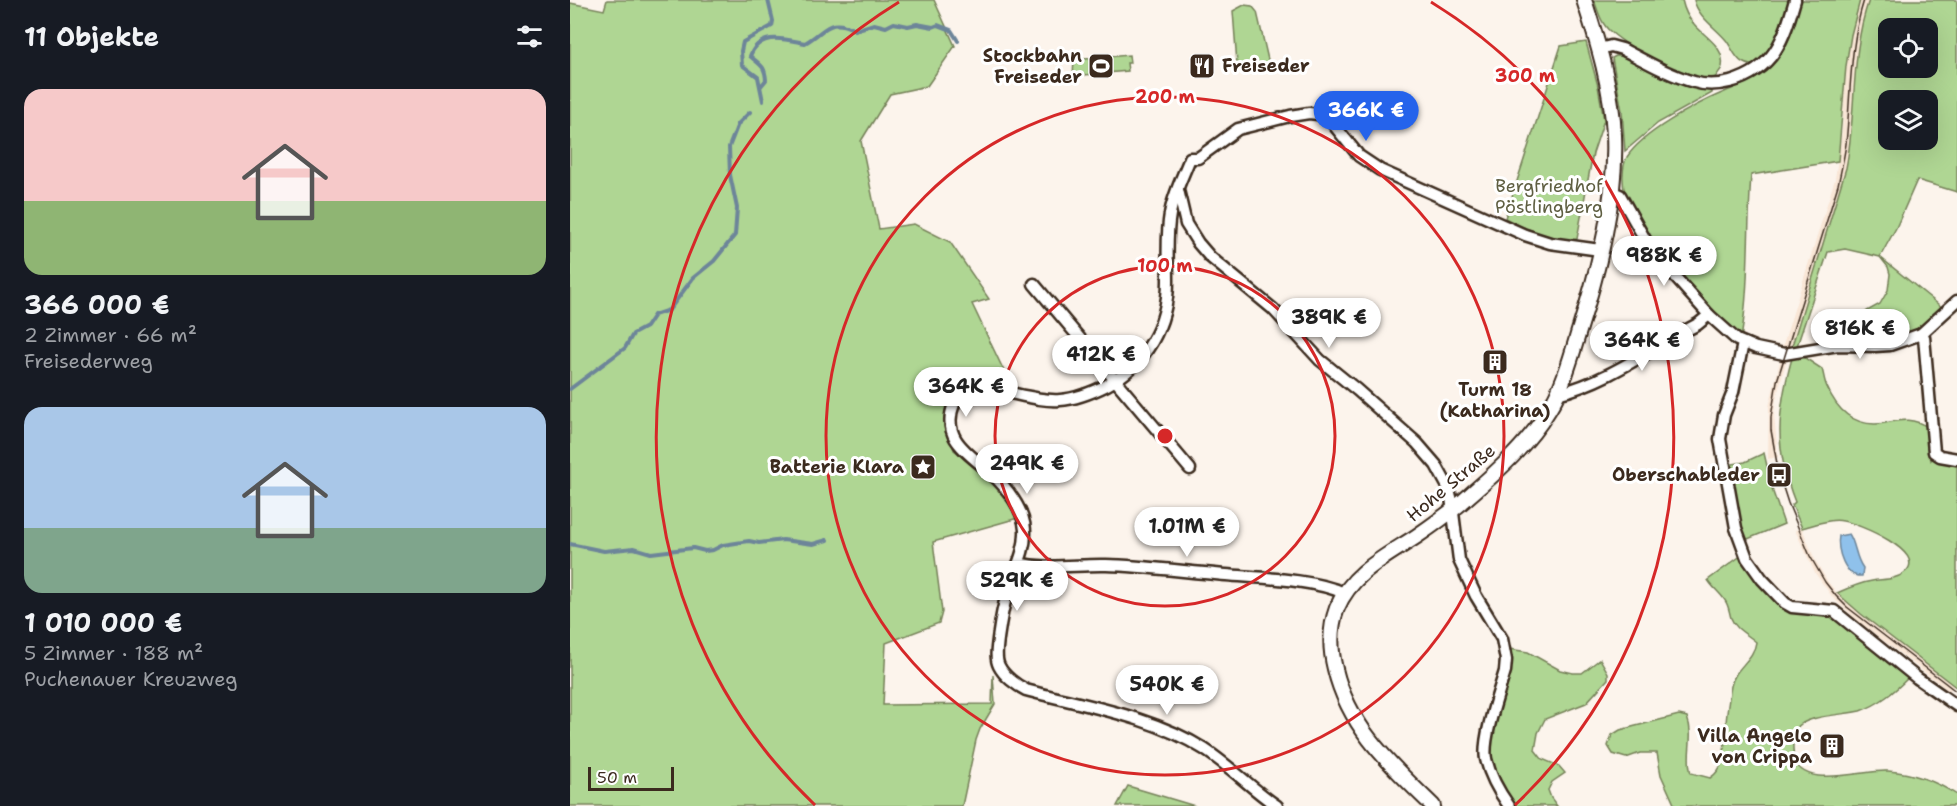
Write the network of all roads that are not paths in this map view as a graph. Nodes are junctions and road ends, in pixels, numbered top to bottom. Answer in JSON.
{"nodes":[{"id":1,"x":1584,"y":0,"type":"edge"},
{"id":2,"x":1795,"y":0,"type":"edge"},
{"id":3,"x":1599,"y":49,"type":"junction"},
{"id":4,"x":1178,"y":190,"type":"junction"},
{"id":5,"x":1611,"y":190,"type":"junction"},
{"id":6,"x":1186,"y":224,"type":"junction"},
{"id":7,"x":1168,"y":225,"type":"junction"},
{"id":8,"x":1600,"y":250,"type":"junction"},
{"id":9,"x":1034,"y":284,"type":"dead end"},
{"id":10,"x":1957,"y":300,"type":"edge"},
{"id":11,"x":1709,"y":315,"type":"junction"},
{"id":12,"x":1921,"y":334,"type":"junction"},
{"id":13,"x":1743,"y":343,"type":"junction"},
{"id":14,"x":1115,"y":380,"type":"junction"},
{"id":15,"x":1557,"y":394,"type":"junction"},
{"id":16,"x":1957,"y":459,"type":"edge"},
{"id":17,"x":1190,"y":469,"type":"dead end"},
{"id":18,"x":1453,"y":510,"type":"junction"},
{"id":19,"x":1019,"y":563,"type":"junction"},
{"id":20,"x":1344,"y":593,"type":"junction"},
{"id":21,"x":1957,"y":706,"type":"edge"},
{"id":22,"x":1277,"y":806,"type":"edge"},
{"id":23,"x":1433,"y":806,"type":"edge"},
{"id":24,"x":1509,"y":806,"type":"edge"}],
"edges":[{"from":1,"to":3,"type":"main road","name":"Hohe Straße"},
{"from":2,"to":3,"type":"street"},
{"from":3,"to":5,"type":"main road","name":"Hohe Straße"},
{"from":4,"to":6,"type":"street"},
{"from":4,"to":7,"type":"street"},
{"from":4,"to":8,"type":"street"},
{"from":5,"to":8,"type":"main road","name":"Hohe Straße"},
{"from":5,"to":11,"type":"street"},
{"from":6,"to":7,"type":"street"},
{"from":6,"to":18,"type":"street"},
{"from":7,"to":14,"type":"street"},
{"from":8,"to":15,"type":"main road","name":"Hohe Straße"},
{"from":9,"to":14,"type":"street"},
{"from":10,"to":12,"type":"street"},
{"from":11,"to":13,"type":"street"},
{"from":11,"to":15,"type":"street"},
{"from":12,"to":13,"type":"street"},
{"from":12,"to":16,"type":"street"},
{"from":13,"to":21,"type":"street"},
{"from":14,"to":17,"type":"street"},
{"from":14,"to":19,"type":"street"},
{"from":15,"to":18,"type":"main road","name":"Hohe Straße"},
{"from":18,"to":20,"type":"main road","name":"Hohe Straße"},
{"from":18,"to":24,"type":"street"},
{"from":19,"to":20,"type":"street"},
{"from":19,"to":22,"type":"street"},
{"from":20,"to":23,"type":"main road","name":"Hohe Straße"}]}
